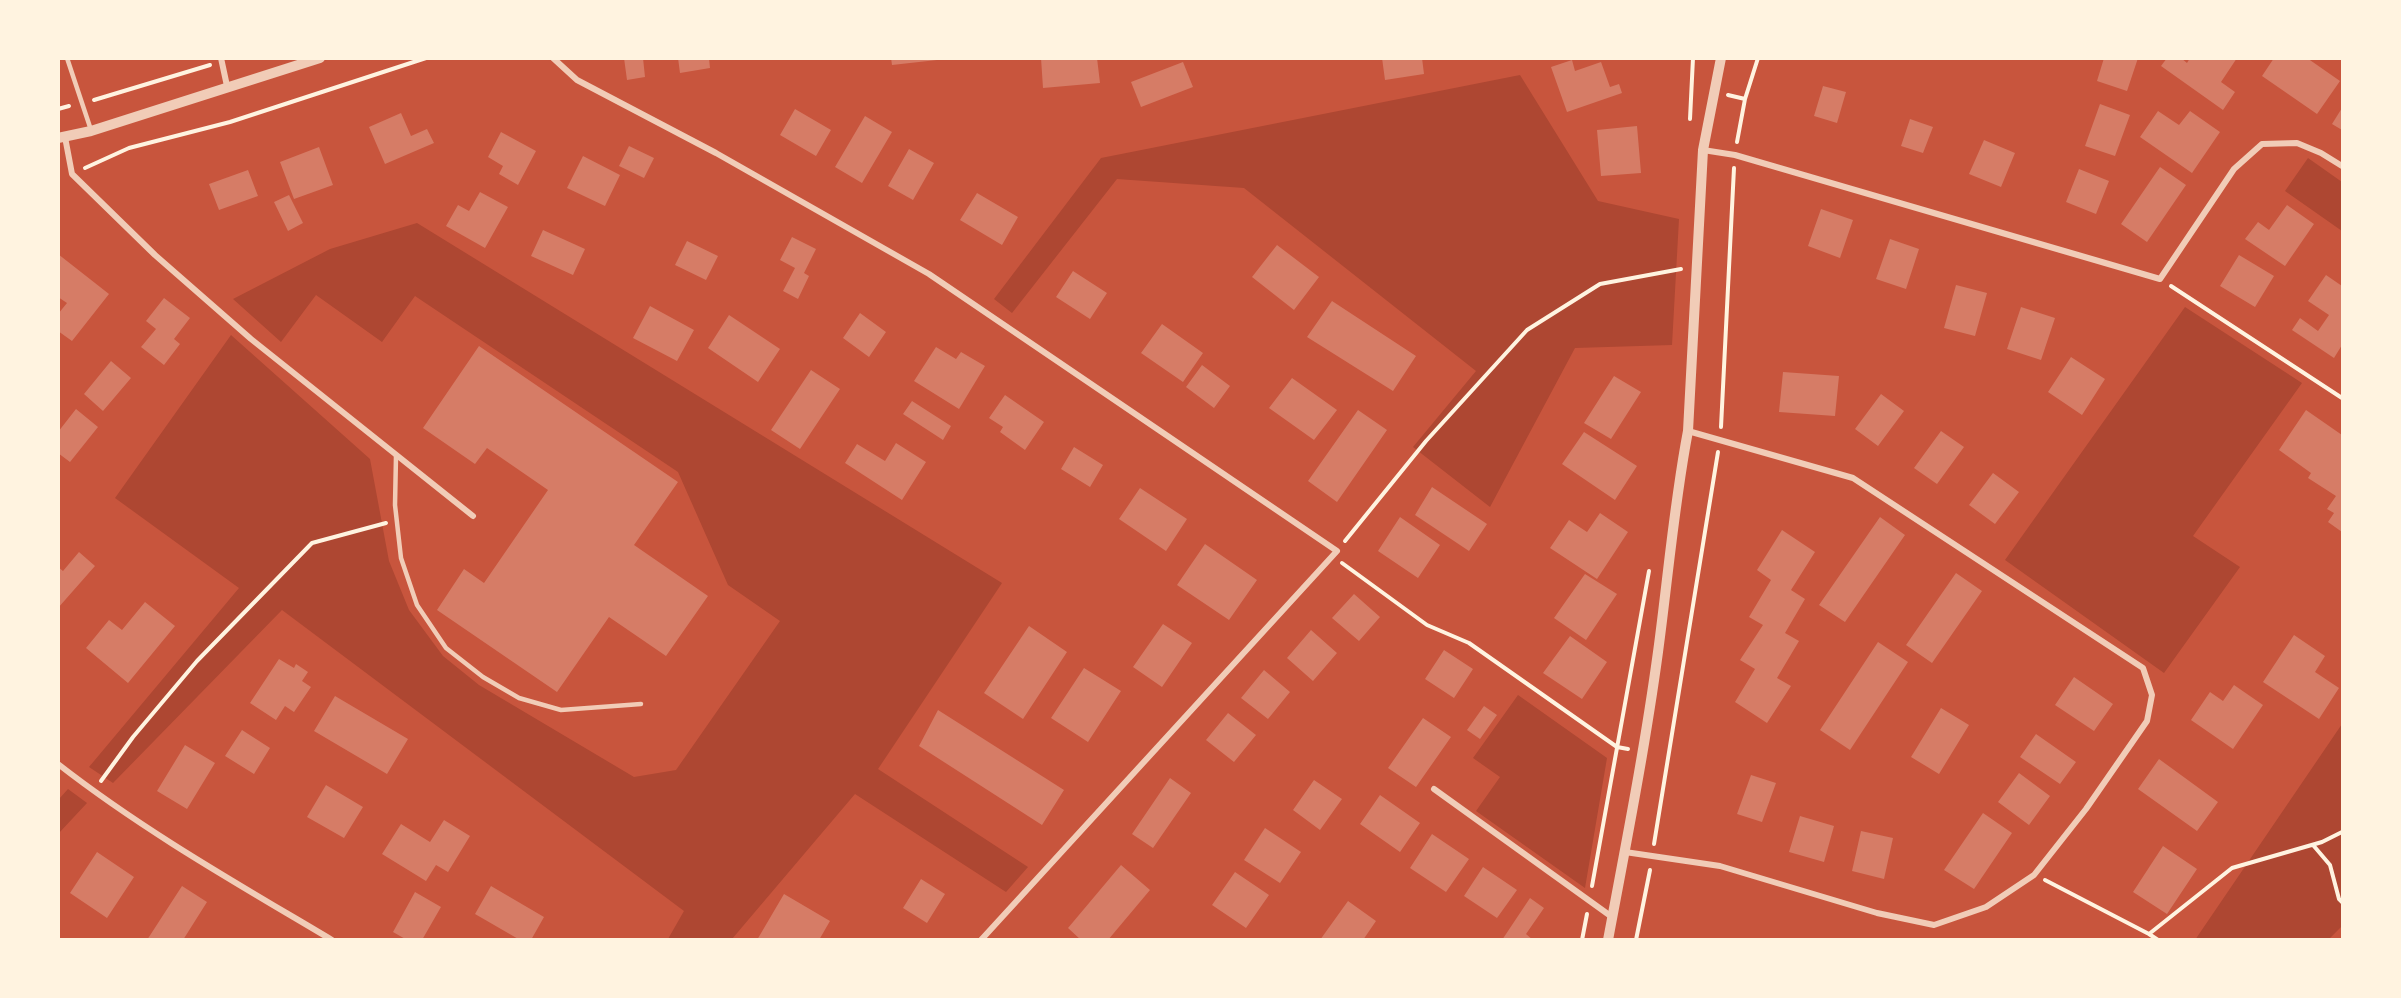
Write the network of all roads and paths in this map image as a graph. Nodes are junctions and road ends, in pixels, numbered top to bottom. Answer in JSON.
{"nodes":[{"id":1,"x":67,"y":58,"type":"edge"},
{"id":2,"x":320,"y":58,"type":"edge"},
{"id":3,"x":426,"y":58,"type":"edge"},
{"id":4,"x":553,"y":58,"type":"edge"},
{"id":5,"x":1693,"y":58,"type":"edge"},
{"id":6,"x":1721,"y":58,"type":"edge"},
{"id":7,"x":1758,"y":58,"type":"edge"},
{"id":8,"x":221,"y":60,"type":"edge"},
{"id":9,"x":226,"y":86,"type":"junction"},
{"id":10,"x":82,"y":103,"type":"junction"},
{"id":11,"x":58,"y":110,"type":"edge"},
{"id":12,"x":1690,"y":122,"type":"dead end"},
{"id":13,"x":91,"y":130,"type":"junction"},
{"id":14,"x":62,"y":137,"type":"edge"},
{"id":15,"x":1703,"y":150,"type":"junction"},
{"id":16,"x":1735,"y":155,"type":"junction"},
{"id":17,"x":2343,"y":166,"type":"edge"},
{"id":18,"x":72,"y":174,"type":"junction"},
{"id":19,"x":1683,"y":257,"type":"dead end"},
{"id":20,"x":1697,"y":267,"type":"junction"},
{"id":21,"x":1682,"y":269,"type":"junction"},
{"id":22,"x":2160,"y":279,"type":"junction"},
{"id":23,"x":1682,"y":281,"type":"dead end"},
{"id":24,"x":2343,"y":398,"type":"edge"},
{"id":25,"x":1688,"y":431,"type":"junction"},
{"id":26,"x":1720,"y":440,"type":"junction"},
{"id":27,"x":396,"y":456,"type":"junction"},
{"id":28,"x":473,"y":516,"type":"dead end"},
{"id":29,"x":396,"y":519,"type":"junction"},
{"id":30,"x":1337,"y":551,"type":"junction"},
{"id":31,"x":1651,"y":562,"type":"dead end"},
{"id":32,"x":641,"y":704,"type":"dead end"},
{"id":33,"x":1617,"y":747,"type":"junction"},
{"id":34,"x":58,"y":764,"type":"edge"},
{"id":35,"x":1434,"y":789,"type":"dead end"},
{"id":36,"x":94,"y":791,"type":"junction"},
{"id":37,"x":2343,"y":832,"type":"edge"},
{"id":38,"x":2313,"y":845,"type":"junction"},
{"id":39,"x":1625,"y":852,"type":"junction"},
{"id":40,"x":1652,"y":855,"type":"junction"},
{"id":41,"x":2034,"y":874,"type":"junction"},
{"id":42,"x":1589,"y":901,"type":"junction"},
{"id":43,"x":2343,"y":902,"type":"edge"},
{"id":44,"x":1612,"y":917,"type":"junction"},
{"id":45,"x":2149,"y":934,"type":"junction"},
{"id":46,"x":332,"y":939,"type":"edge"},
{"id":47,"x":981,"y":939,"type":"edge"},
{"id":48,"x":1582,"y":939,"type":"edge"},
{"id":49,"x":1608,"y":939,"type":"edge"},
{"id":50,"x":1636,"y":939,"type":"edge"},
{"id":51,"x":2158,"y":939,"type":"edge"}],
"edges":[{"from":1,"to":10,"type":"lane"},
{"from":2,"to":9,"type":"street"},
{"from":3,"to":18,"type":"path"},
{"from":4,"to":30,"type":"street"},
{"from":5,"to":12,"type":"path"},
{"from":6,"to":15,"type":"street"},
{"from":7,"to":16,"type":"path"},
{"from":8,"to":9,"type":"street"},
{"from":8,"to":10,"type":"path"},
{"from":9,"to":13,"type":"street"},
{"from":10,"to":11,"type":"path"},
{"from":10,"to":13,"type":"lane"},
{"from":13,"to":14,"type":"street"},
{"from":14,"to":18,"type":"street"},
{"from":15,"to":16,"type":"street"},
{"from":15,"to":20,"type":"street"},
{"from":16,"to":22,"type":"street"},
{"from":16,"to":26,"type":"path"},
{"from":17,"to":22,"type":"street"},
{"from":18,"to":27,"type":"street"},
{"from":19,"to":21,"type":"path"},
{"from":20,"to":21,"type":"path"},
{"from":20,"to":25,"type":"street"},
{"from":21,"to":23,"type":"path"},
{"from":21,"to":30,"type":"path"},
{"from":22,"to":24,"type":"path"},
{"from":25,"to":26,"type":"street"},
{"from":25,"to":39,"type":"street"},
{"from":26,"to":40,"type":"path"},
{"from":26,"to":41,"type":"street"},
{"from":27,"to":28,"type":"street"},
{"from":27,"to":29,"type":"lane"},
{"from":29,"to":32,"type":"lane"},
{"from":29,"to":36,"type":"path"},
{"from":30,"to":33,"type":"path"},
{"from":30,"to":47,"type":"street"},
{"from":31,"to":33,"type":"path"},
{"from":33,"to":42,"type":"path"},
{"from":34,"to":36,"type":"street"},
{"from":35,"to":42,"type":"street"},
{"from":36,"to":46,"type":"street"},
{"from":37,"to":38,"type":"path"},
{"from":38,"to":43,"type":"path"},
{"from":38,"to":45,"type":"path"},
{"from":39,"to":40,"type":"street"},
{"from":39,"to":44,"type":"street"},
{"from":40,"to":41,"type":"street"},
{"from":40,"to":50,"type":"path"},
{"from":41,"to":45,"type":"path"},
{"from":42,"to":44,"type":"street"},
{"from":42,"to":48,"type":"path"},
{"from":44,"to":49,"type":"street"},
{"from":45,"to":51,"type":"path"}]}
